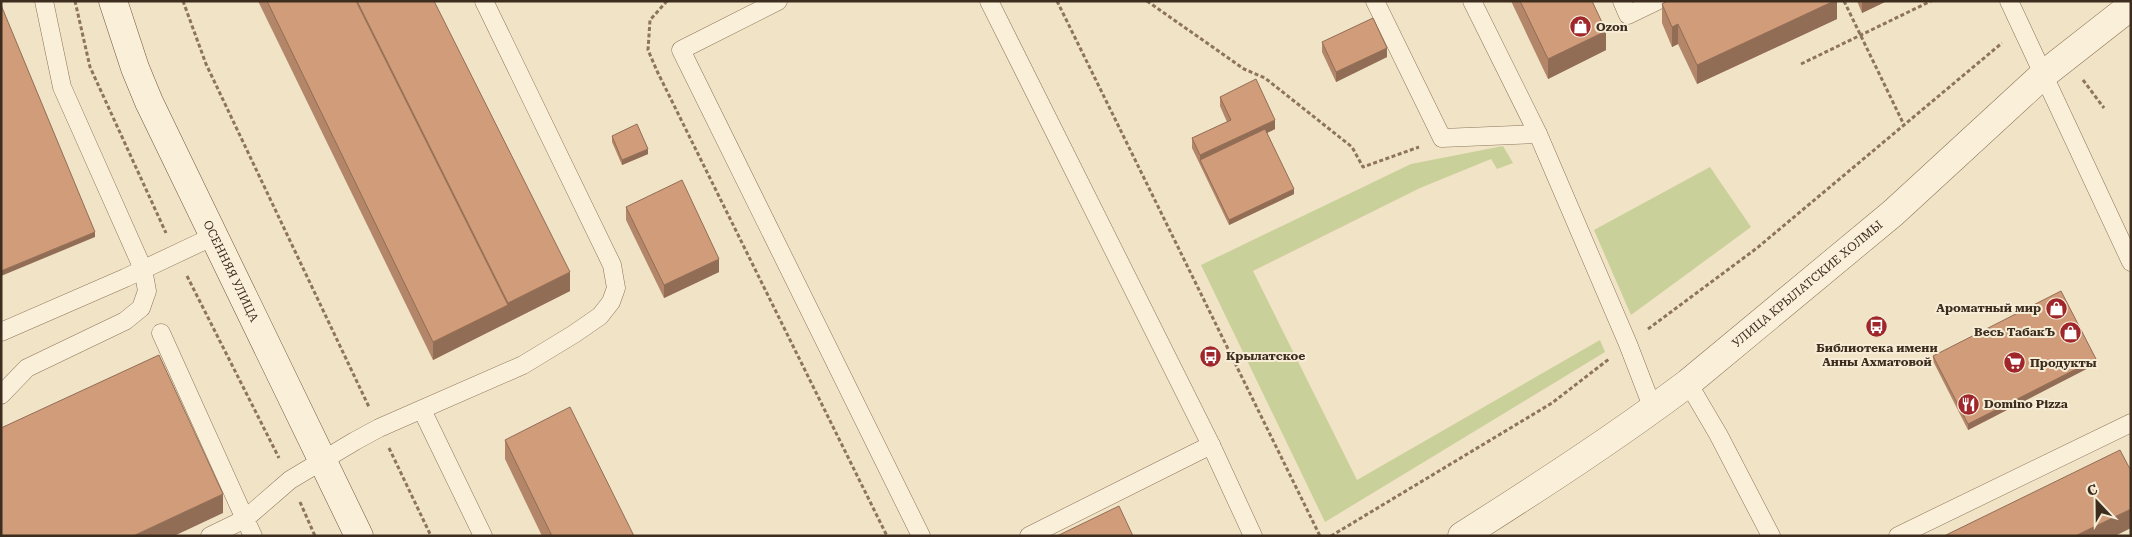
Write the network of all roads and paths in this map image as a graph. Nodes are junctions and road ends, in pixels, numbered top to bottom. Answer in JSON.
{"nodes":[{"id":1,"x":44,"y":1,"type":"edge"},
{"id":2,"x":75,"y":1,"type":"edge"},
{"id":3,"x":113,"y":1,"type":"edge"},
{"id":4,"x":183,"y":1,"type":"edge"},
{"id":5,"x":484,"y":1,"type":"edge"},
{"id":6,"x":667,"y":1,"type":"edge"},
{"id":7,"x":778,"y":1,"type":"edge"},
{"id":8,"x":989,"y":1,"type":"edge"},
{"id":9,"x":1057,"y":1,"type":"edge"},
{"id":10,"x":1148,"y":1,"type":"edge"},
{"id":11,"x":1375,"y":1,"type":"edge"},
{"id":12,"x":1472,"y":1,"type":"edge"},
{"id":13,"x":1622,"y":1,"type":"edge"},
{"id":14,"x":1657,"y":1,"type":"edge"},
{"id":15,"x":1844,"y":1,"type":"edge"},
{"id":16,"x":1930,"y":1,"type":"edge"},
{"id":17,"x":2009,"y":1,"type":"edge"},
{"id":18,"x":2131,"y":6,"type":"edge"},
{"id":19,"x":2021,"y":27,"type":"junction"},
{"id":20,"x":1859,"y":35,"type":"junction"},
{"id":21,"x":1801,"y":64,"type":"dead end"},
{"id":22,"x":2044,"y":75,"type":"junction"},
{"id":23,"x":1904,"y":125,"type":"junction"},
{"id":24,"x":1538,"y":134,"type":"junction"},
{"id":25,"x":1442,"y":138,"type":"junction"},
{"id":26,"x":214,"y":236,"type":"junction"},
{"id":27,"x":176,"y":254,"type":"junction"},
{"id":28,"x":2131,"y":262,"type":"edge"},
{"id":29,"x":143,"y":269,"type":"junction"},
{"id":30,"x":1,"y":332,"type":"edge"},
{"id":31,"x":161,"y":333,"type":"dead end"},
{"id":32,"x":1628,"y":344,"type":"junction"},
{"id":33,"x":1688,"y":383,"type":"junction"},
{"id":34,"x":1,"y":395,"type":"edge"},
{"id":35,"x":1654,"y":409,"type":"junction"},
{"id":36,"x":422,"y":410,"type":"junction"},
{"id":37,"x":2131,"y":422,"type":"edge"},
{"id":38,"x":379,"y":428,"type":"junction"},
{"id":39,"x":1211,"y":445,"type":"junction"},
{"id":40,"x":322,"y":460,"type":"junction"},
{"id":41,"x":290,"y":480,"type":"junction"},
{"id":42,"x":245,"y":519,"type":"junction"},
{"id":43,"x":210,"y":536,"type":"edge"},
{"id":44,"x":253,"y":536,"type":"edge"},
{"id":45,"x":315,"y":536,"type":"edge"},
{"id":46,"x":359,"y":536,"type":"edge"},
{"id":47,"x":431,"y":536,"type":"edge"},
{"id":48,"x":483,"y":536,"type":"edge"},
{"id":49,"x":887,"y":536,"type":"edge"},
{"id":50,"x":922,"y":536,"type":"edge"},
{"id":51,"x":1029,"y":536,"type":"edge"},
{"id":52,"x":1253,"y":536,"type":"edge"},
{"id":53,"x":1320,"y":536,"type":"edge"},
{"id":54,"x":1331,"y":536,"type":"edge"},
{"id":55,"x":1462,"y":536,"type":"edge"},
{"id":56,"x":1771,"y":536,"type":"edge"},
{"id":57,"x":1898,"y":536,"type":"edge"}],
"edges":[{"from":1,"to":29,"type":"lane"},
{"from":2,"to":27,"type":"path"},
{"from":3,"to":26,"type":"street","name":"ОСЕННЯЯ УЛИЦА"},
{"from":4,"to":38,"type":"path"},
{"from":5,"to":36,"type":"lane"},
{"from":6,"to":49,"type":"path"},
{"from":7,"to":50,"type":"lane"},
{"from":8,"to":39,"type":"lane"},
{"from":9,"to":53,"type":"path"},
{"from":10,"to":25,"type":"path"},
{"from":11,"to":25,"type":"lane"},
{"from":12,"to":24,"type":"lane"},
{"from":13,"to":14,"type":"lane"},
{"from":15,"to":20,"type":"path"},
{"from":16,"to":20,"type":"path"},
{"from":17,"to":19,"type":"lane"},
{"from":18,"to":22,"type":"street","name":"УЛИЦА КРЫЛАТСКИЕ ХОЛМЫ"},
{"from":19,"to":22,"type":"lane"},
{"from":19,"to":23,"type":"path"},
{"from":20,"to":21,"type":"path"},
{"from":20,"to":23,"type":"path"},
{"from":22,"to":28,"type":"lane"},
{"from":22,"to":33,"type":"street","name":"УЛИЦА КРЫЛАТСКИЕ ХОЛМЫ"},
{"from":23,"to":32,"type":"path"},
{"from":24,"to":25,"type":"lane"},
{"from":24,"to":32,"type":"lane"},
{"from":26,"to":27,"type":"lane"},
{"from":26,"to":40,"type":"street","name":"ОСЕННЯЯ УЛИЦА"},
{"from":27,"to":29,"type":"lane"},
{"from":27,"to":41,"type":"path"},
{"from":29,"to":30,"type":"lane"},
{"from":29,"to":34,"type":"lane"},
{"from":31,"to":42,"type":"lane"},
{"from":32,"to":35,"type":"lane"},
{"from":32,"to":54,"type":"path"},
{"from":33,"to":35,"type":"street","name":"УЛИЦА КРЫЛАТСКИЕ ХОЛМЫ"},
{"from":33,"to":56,"type":"lane"},
{"from":35,"to":55,"type":"street","name":"УЛИЦА КРЫЛАТСКИЕ ХОЛМЫ"},
{"from":36,"to":38,"type":"lane"},
{"from":36,"to":48,"type":"lane"},
{"from":37,"to":57,"type":"lane"},
{"from":38,"to":40,"type":"lane"},
{"from":38,"to":47,"type":"path"},
{"from":39,"to":51,"type":"lane"},
{"from":39,"to":52,"type":"lane"},
{"from":40,"to":41,"type":"lane"},
{"from":40,"to":46,"type":"street","name":"ОСЕННЯЯ УЛИЦА"},
{"from":41,"to":42,"type":"lane"},
{"from":41,"to":45,"type":"path"},
{"from":42,"to":43,"type":"lane"},
{"from":42,"to":44,"type":"lane"}]}
